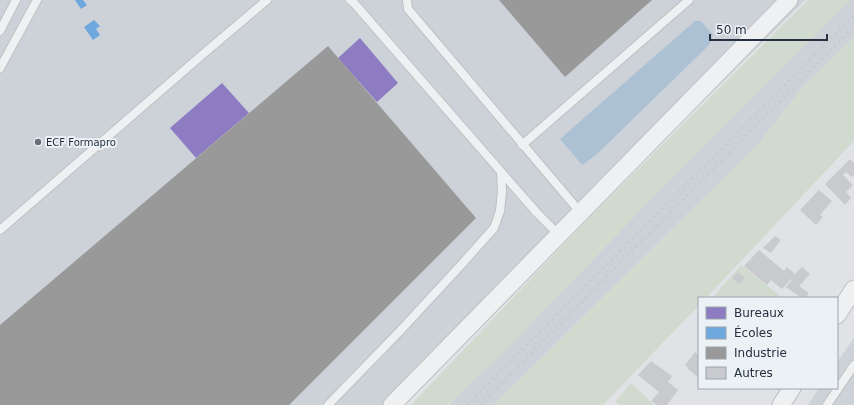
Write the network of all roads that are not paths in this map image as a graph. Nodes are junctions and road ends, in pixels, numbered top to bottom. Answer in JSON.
{"nodes":[{"id":1,"x":16,"y":0,"type":"edge"},
{"id":2,"x":37,"y":0,"type":"edge"},
{"id":3,"x":267,"y":0,"type":"edge"},
{"id":4,"x":350,"y":0,"type":"edge"},
{"id":5,"x":407,"y":0,"type":"edge"},
{"id":6,"x":689,"y":0,"type":"edge"},
{"id":7,"x":789,"y":0,"type":"edge"},
{"id":8,"x":0,"y":31,"type":"edge"},
{"id":9,"x":0,"y":68,"type":"edge"},
{"id":10,"x":522,"y":145,"type":"junction"},
{"id":11,"x":502,"y":172,"type":"junction"},
{"id":12,"x":581,"y":213,"type":"junction"},
{"id":13,"x":0,"y":230,"type":"edge"},
{"id":14,"x":559,"y":235,"type":"junction"},
{"id":15,"x":854,"y":289,"type":"edge"},
{"id":16,"x":838,"y":314,"type":"edge"},
{"id":17,"x":854,"y":365,"type":"edge"},
{"id":18,"x":791,"y":389,"type":"edge"},
{"id":19,"x":838,"y":389,"type":"edge"},
{"id":20,"x":838,"y":389,"type":"edge"},
{"id":21,"x":328,"y":405,"type":"edge"},
{"id":22,"x":392,"y":405,"type":"edge"},
{"id":23,"x":782,"y":405,"type":"edge"},
{"id":24,"x":827,"y":405,"type":"edge"}],
"edges":[{"from":1,"to":8,"type":"lane"},
{"from":2,"to":9,"type":"lane"},
{"from":3,"to":13,"type":"lane"},
{"from":4,"to":11,"type":"lane"},
{"from":5,"to":10,"type":"lane"},
{"from":6,"to":10,"type":"lane"},
{"from":7,"to":12,"type":"street"},
{"from":10,"to":12,"type":"lane"},
{"from":11,"to":14,"type":"lane"},
{"from":11,"to":21,"type":"lane"},
{"from":12,"to":14,"type":"street"},
{"from":14,"to":22,"type":"street"},
{"from":15,"to":16,"type":"street"},
{"from":17,"to":20,"type":"lane"},
{"from":18,"to":23,"type":"street"},
{"from":19,"to":24,"type":"lane"}]}
